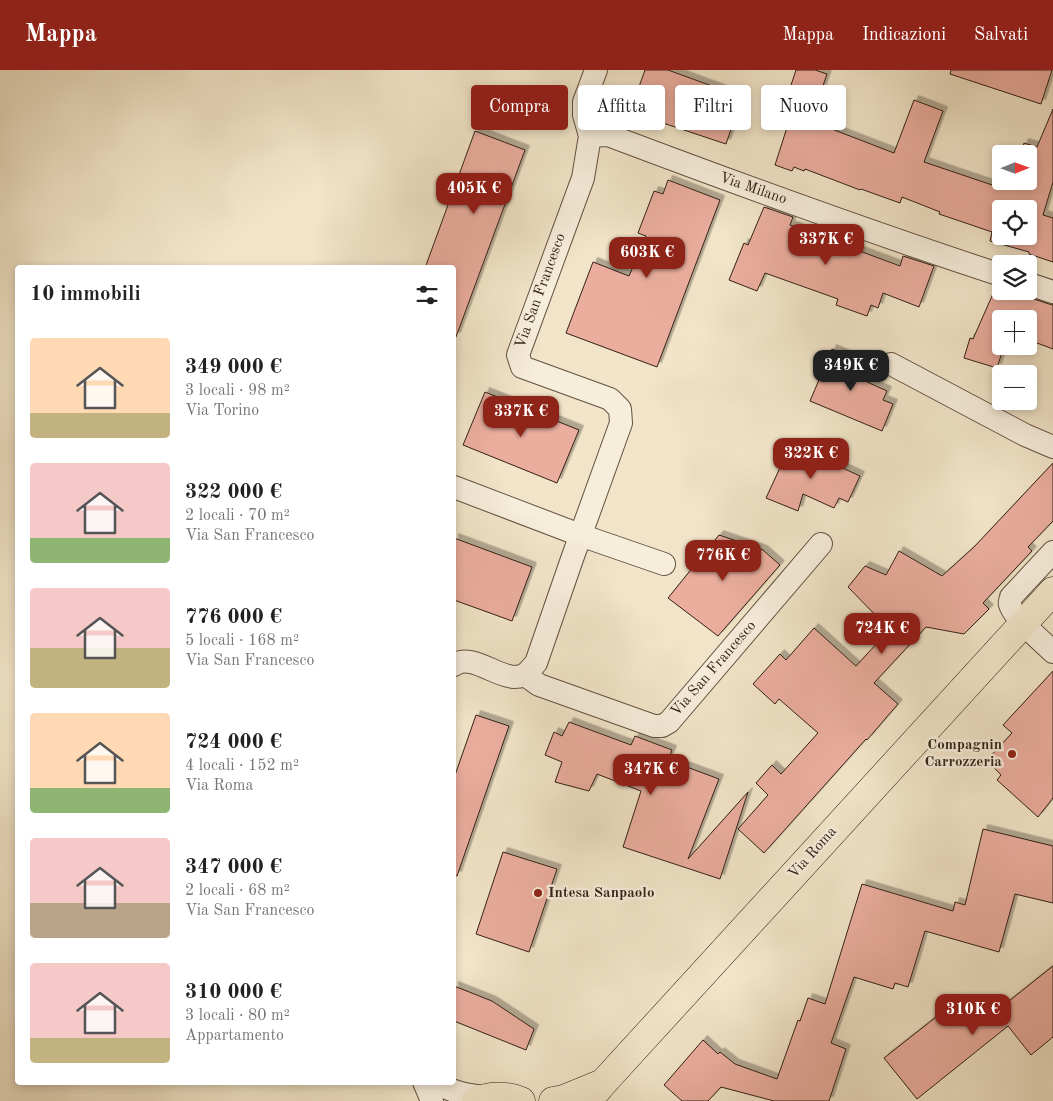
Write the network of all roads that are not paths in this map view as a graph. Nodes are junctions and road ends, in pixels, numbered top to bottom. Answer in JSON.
{"nodes":[{"id":1,"x":596,"y":70,"type":"edge"},
{"id":2,"x":590,"y":136,"type":"junction"},
{"id":3,"x":992,"y":272,"type":"edge"},
{"id":4,"x":1037,"y":287,"type":"edge"},
{"id":5,"x":1053,"y":292,"type":"edge"},
{"id":6,"x":891,"y":364,"type":"dead end"},
{"id":7,"x":1053,"y":447,"type":"edge"},
{"id":8,"x":456,"y":488,"type":"edge"},
{"id":9,"x":580,"y":535,"type":"junction"},
{"id":10,"x":821,"y":544,"type":"dead end"},
{"id":11,"x":1053,"y":552,"type":"edge"},
{"id":12,"x":664,"y":564,"type":"dead end"},
{"id":13,"x":1053,"y":591,"type":"edge"},
{"id":14,"x":1023,"y":623,"type":"junction"},
{"id":15,"x":1053,"y":652,"type":"edge"},
{"id":16,"x":456,"y":662,"type":"edge"},
{"id":17,"x":525,"y":675,"type":"junction"},
{"id":18,"x":425,"y":1085,"type":"edge"},
{"id":19,"x":440,"y":1085,"type":"edge"},
{"id":20,"x":596,"y":1092,"type":"edge"},
{"id":21,"x":480,"y":1099,"type":"edge"},
{"id":22,"x":432,"y":1101,"type":"edge"},
{"id":23,"x":523,"y":1101,"type":"edge"},
{"id":24,"x":553,"y":1101,"type":"edge"}],
"edges":[{"from":1,"to":2,"type":"street","name":"Via San Francesco"},
{"from":2,"to":3,"type":"street","name":"Via Milano"},
{"from":2,"to":9,"type":"street","name":"Via San Francesco"},
{"from":4,"to":5,"type":"street"},
{"from":6,"to":7,"type":"street"},
{"from":8,"to":9,"type":"street"},
{"from":9,"to":12,"type":"street"},
{"from":9,"to":17,"type":"street","name":"Via San Francesco"},
{"from":10,"to":17,"type":"street","name":"Via San Francesco"},
{"from":11,"to":14,"type":"street"},
{"from":13,"to":14,"type":"main road","name":"Via Roma"},
{"from":14,"to":15,"type":"street"},
{"from":14,"to":20,"type":"main road","name":"Via Roma"},
{"from":16,"to":17,"type":"street","name":"Via San Francesco"},
{"from":18,"to":22,"type":"street"},
{"from":19,"to":21,"type":"street"},
{"from":20,"to":24,"type":"main road","name":"Via Roma"},
{"from":21,"to":23,"type":"main road"}]}
